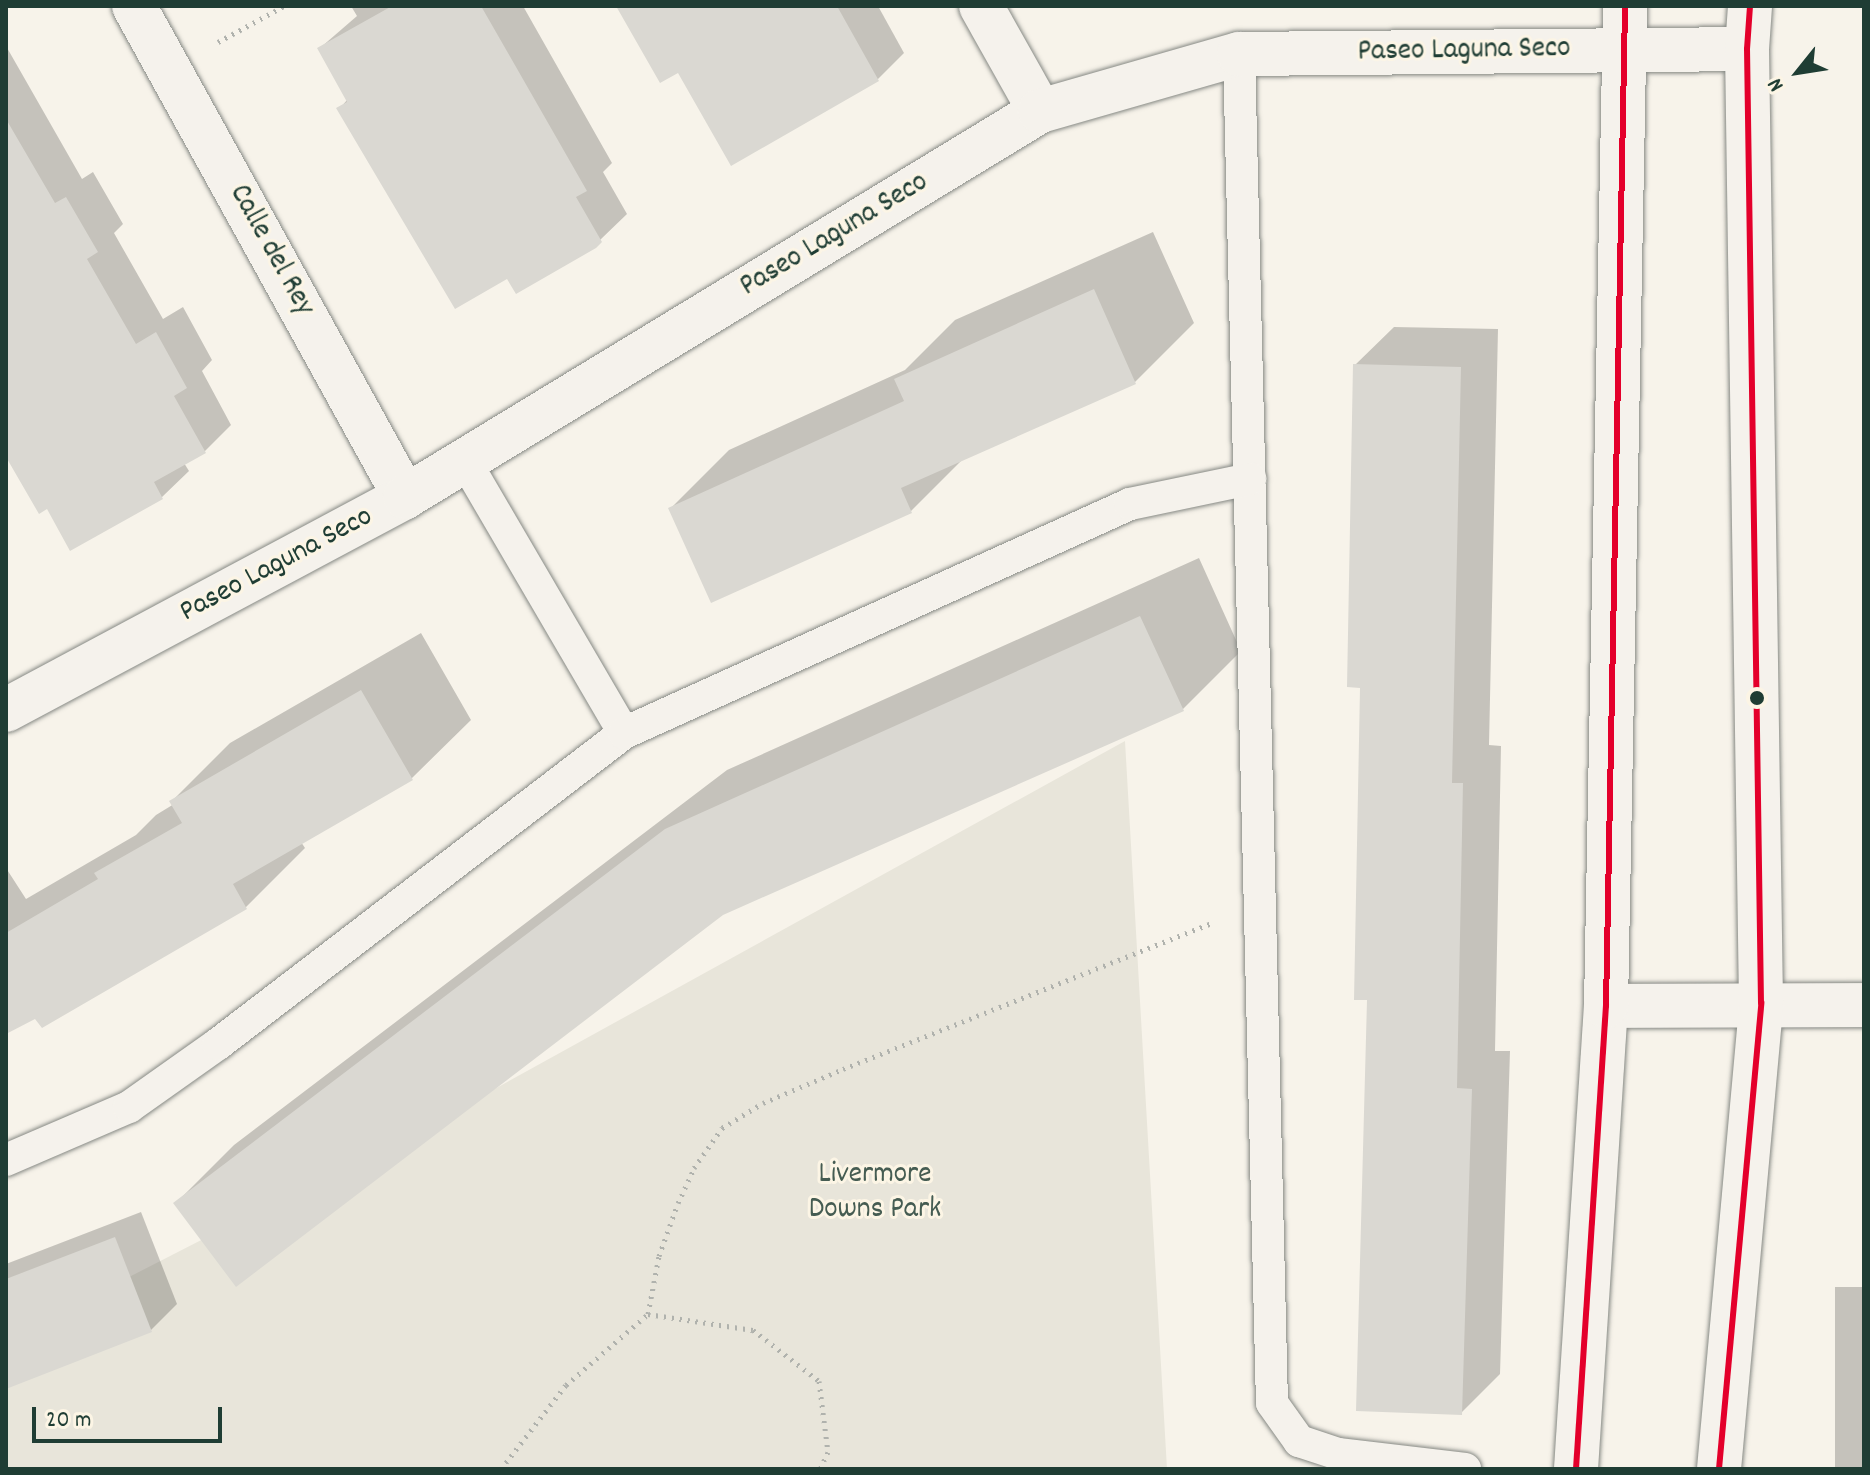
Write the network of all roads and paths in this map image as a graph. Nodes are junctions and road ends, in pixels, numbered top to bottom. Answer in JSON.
{"nodes":[{"id":1,"x":134,"y":6,"type":"edge"},
{"id":2,"x":284,"y":6,"type":"edge"},
{"id":3,"x":981,"y":6,"type":"edge"},
{"id":4,"x":1625,"y":6,"type":"edge"},
{"id":5,"x":1750,"y":6,"type":"edge"},
{"id":6,"x":218,"y":42,"type":"dead end"},
{"id":7,"x":1747,"y":49,"type":"junction"},
{"id":8,"x":1621,"y":50,"type":"junction"},
{"id":9,"x":1239,"y":54,"type":"junction"},
{"id":10,"x":1040,"y":111,"type":"junction"},
{"id":11,"x":465,"y":461,"type":"junction"},
{"id":12,"x":1250,"y":479,"type":"junction"},
{"id":13,"x":405,"y":497,"type":"junction"},
{"id":14,"x":6,"y":710,"type":"edge"},
{"id":15,"x":624,"y":733,"type":"junction"},
{"id":16,"x":1260,"y":903,"type":"junction"},
{"id":17,"x":1761,"y":1003,"type":"junction"},
{"id":18,"x":1864,"y":1005,"type":"edge"},
{"id":19,"x":1606,"y":1006,"type":"junction"},
{"id":20,"x":6,"y":1160,"type":"edge"},
{"id":21,"x":648,"y":1314,"type":"junction"},
{"id":22,"x":501,"y":1469,"type":"edge"},
{"id":23,"x":820,"y":1469,"type":"edge"},
{"id":24,"x":1465,"y":1469,"type":"edge"},
{"id":25,"x":1576,"y":1469,"type":"edge"},
{"id":26,"x":1719,"y":1469,"type":"edge"}],
"edges":[{"from":1,"to":13,"type":"main road","name":"Calle del Rey"},
{"from":2,"to":6,"type":"path"},
{"from":3,"to":10,"type":"main road"},
{"from":4,"to":8,"type":"main road"},
{"from":5,"to":7,"type":"main road"},
{"from":7,"to":8,"type":"main road","name":"Paseo Laguna Seco"},
{"from":7,"to":17,"type":"main road"},
{"from":8,"to":9,"type":"main road","name":"Paseo Laguna Seco"},
{"from":8,"to":19,"type":"main road"},
{"from":9,"to":10,"type":"main road","name":"Paseo Laguna Seco"},
{"from":9,"to":12,"type":"lane"},
{"from":10,"to":11,"type":"main road","name":"Paseo Laguna Seco"},
{"from":11,"to":13,"type":"main road","name":"Paseo Laguna Seco"},
{"from":11,"to":15,"type":"lane"},
{"from":12,"to":15,"type":"lane"},
{"from":12,"to":16,"type":"lane"},
{"from":13,"to":14,"type":"main road","name":"Paseo Laguna Seco"},
{"from":15,"to":20,"type":"lane"},
{"from":16,"to":21,"type":"path"},
{"from":16,"to":24,"type":"lane"},
{"from":17,"to":18,"type":"main road"},
{"from":17,"to":19,"type":"main road"},
{"from":17,"to":26,"type":"main road"},
{"from":19,"to":25,"type":"main road"},
{"from":21,"to":22,"type":"path"},
{"from":21,"to":23,"type":"path"}]}
